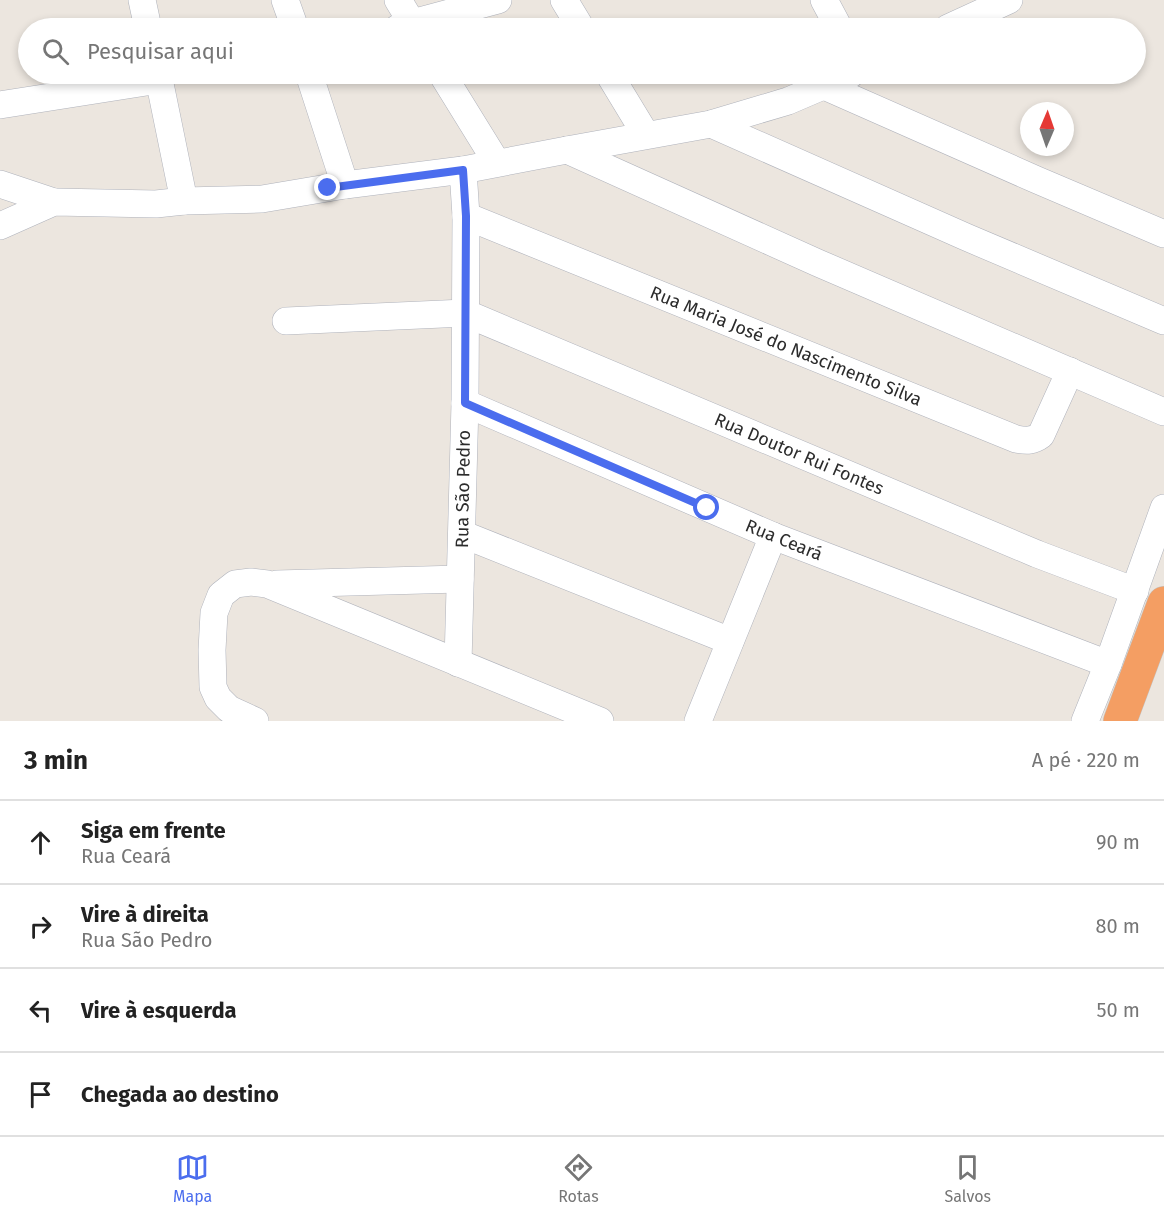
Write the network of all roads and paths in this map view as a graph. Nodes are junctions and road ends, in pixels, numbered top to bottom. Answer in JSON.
{"nodes":[{"id":1,"x":142,"y":0,"type":"edge"},
{"id":2,"x":285,"y":0,"type":"edge"},
{"id":3,"x":398,"y":0,"type":"edge"},
{"id":4,"x":498,"y":0,"type":"edge"},
{"id":5,"x":564,"y":0,"type":"edge"},
{"id":6,"x":824,"y":0,"type":"edge"},
{"id":7,"x":1009,"y":0,"type":"edge"},
{"id":8,"x":146,"y":18,"type":"edge"},
{"id":9,"x":291,"y":18,"type":"edge"},
{"id":10,"x":405,"y":18,"type":"edge"},
{"id":11,"x":438,"y":18,"type":"edge"},
{"id":12,"x":575,"y":18,"type":"edge"},
{"id":13,"x":834,"y":18,"type":"edge"},
{"id":14,"x":970,"y":18,"type":"edge"},
{"id":15,"x":118,"y":84,"type":"edge"},
{"id":16,"x":159,"y":84,"type":"edge"},
{"id":17,"x":312,"y":84,"type":"edge"},
{"id":18,"x":448,"y":84,"type":"edge"},
{"id":19,"x":615,"y":84,"type":"edge"},
{"id":20,"x":828,"y":84,"type":"edge"},
{"id":21,"x":824,"y":86,"type":"junction"},
{"id":22,"x":0,"y":105,"type":"edge"},
{"id":23,"x":711,"y":124,"type":"junction"},
{"id":24,"x":646,"y":135,"type":"junction"},
{"id":25,"x":567,"y":150,"type":"junction"},
{"id":26,"x":497,"y":163,"type":"junction"},
{"id":27,"x":463,"y":170,"type":"junction"},
{"id":28,"x":0,"y":184,"type":"edge"},
{"id":29,"x":345,"y":185,"type":"junction"},
{"id":30,"x":184,"y":201,"type":"junction"},
{"id":31,"x":54,"y":202,"type":"junction"},
{"id":32,"x":466,"y":216,"type":"junction"},
{"id":33,"x":0,"y":226,"type":"edge"},
{"id":34,"x":1164,"y":234,"type":"edge"},
{"id":35,"x":465,"y":313,"type":"junction"},
{"id":36,"x":286,"y":321,"type":"dead end"},
{"id":37,"x":1164,"y":321,"type":"edge"},
{"id":38,"x":1070,"y":371,"type":"junction"},
{"id":39,"x":465,"y":403,"type":"junction"},
{"id":40,"x":1164,"y":412,"type":"edge"},
{"id":41,"x":1164,"y":508,"type":"edge"},
{"id":42,"x":462,"y":534,"type":"junction"},
{"id":43,"x":773,"y":537,"type":"junction"},
{"id":44,"x":460,"y":579,"type":"junction"},
{"id":45,"x":267,"y":584,"type":"junction"},
{"id":46,"x":1150,"y":597,"type":"edge"},
{"id":47,"x":730,"y":641,"type":"junction"},
{"id":48,"x":458,"y":663,"type":"junction"},
{"id":49,"x":1108,"y":664,"type":"junction"},
{"id":50,"x":252,"y":720,"type":"edge"},
{"id":51,"x":600,"y":721,"type":"edge"},
{"id":52,"x":698,"y":721,"type":"edge"},
{"id":53,"x":1085,"y":721,"type":"edge"},
{"id":54,"x":1120,"y":721,"type":"edge"}],
"edges":[{"from":1,"to":8,"type":"street"},
{"from":2,"to":9,"type":"street"},
{"from":3,"to":10,"type":"street"},
{"from":4,"to":11,"type":"street"},
{"from":5,"to":12,"type":"street"},
{"from":6,"to":13,"type":"street"},
{"from":7,"to":14,"type":"street"},
{"from":15,"to":22,"type":"street"},
{"from":16,"to":30,"type":"street"},
{"from":17,"to":29,"type":"street"},
{"from":18,"to":26,"type":"street"},
{"from":19,"to":24,"type":"street"},
{"from":20,"to":21,"type":"street"},
{"from":21,"to":23,"type":"street"},
{"from":21,"to":34,"type":"street"},
{"from":23,"to":24,"type":"street"},
{"from":23,"to":37,"type":"street"},
{"from":24,"to":25,"type":"street"},
{"from":25,"to":26,"type":"street"},
{"from":25,"to":38,"type":"street"},
{"from":26,"to":27,"type":"street"},
{"from":27,"to":29,"type":"street"},
{"from":27,"to":32,"type":"street","name":"Rua São Pedro"},
{"from":28,"to":31,"type":"street"},
{"from":29,"to":30,"type":"street"},
{"from":30,"to":31,"type":"street"},
{"from":31,"to":33,"type":"street"},
{"from":32,"to":35,"type":"street","name":"Rua São Pedro"},
{"from":32,"to":38,"type":"street","name":"Rua Maria José do Nascimento Silva"},
{"from":35,"to":36,"type":"street"},
{"from":35,"to":39,"type":"street","name":"Rua São Pedro"},
{"from":35,"to":46,"type":"street","name":"Rua Doutor Rui Fontes"},
{"from":38,"to":40,"type":"street"},
{"from":39,"to":42,"type":"street","name":"Rua São Pedro"},
{"from":39,"to":43,"type":"street","name":"Rua Ceará"},
{"from":41,"to":46,"type":"street"},
{"from":42,"to":44,"type":"street","name":"Rua São Pedro"},
{"from":42,"to":47,"type":"street"},
{"from":43,"to":47,"type":"street"},
{"from":43,"to":49,"type":"street","name":"Rua Ceará"},
{"from":44,"to":45,"type":"street"},
{"from":44,"to":48,"type":"street","name":"Rua São Pedro"},
{"from":45,"to":48,"type":"street"},
{"from":45,"to":50,"type":"street"},
{"from":46,"to":49,"type":"street"},
{"from":46,"to":54,"type":"highway"},
{"from":47,"to":52,"type":"street"},
{"from":48,"to":51,"type":"street"},
{"from":49,"to":53,"type":"street"}]}
